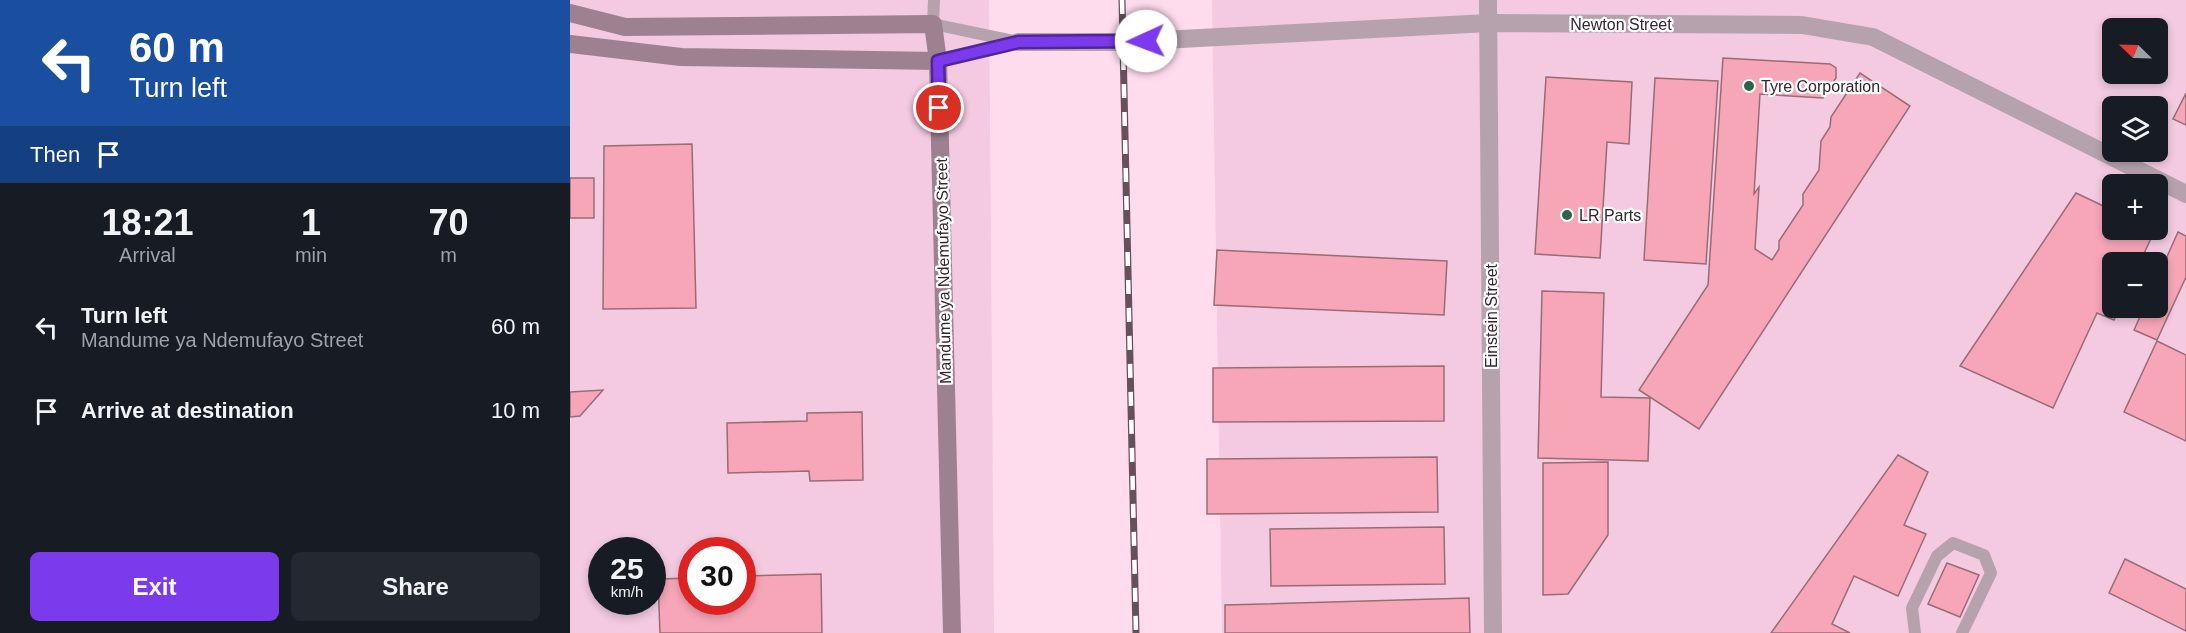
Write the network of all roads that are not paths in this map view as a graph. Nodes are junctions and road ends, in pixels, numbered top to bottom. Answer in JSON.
{"nodes":[{"id":1,"x":934,"y":0,"type":"edge"},
{"id":2,"x":1488,"y":0,"type":"edge"},
{"id":3,"x":570,"y":13,"type":"edge"},
{"id":4,"x":1489,"y":23,"type":"junction"},
{"id":5,"x":933,"y":24,"type":"junction"},
{"id":6,"x":1018,"y":42,"type":"junction"},
{"id":7,"x":570,"y":44,"type":"edge"},
{"id":8,"x":938,"y":61,"type":"junction"},
{"id":9,"x":2186,"y":194,"type":"edge"},
{"id":10,"x":952,"y":633,"type":"edge"},
{"id":11,"x":1493,"y":633,"type":"edge"},
{"id":12,"x":1915,"y":633,"type":"edge"},
{"id":13,"x":1962,"y":633,"type":"edge"}],
"edges":[{"from":1,"to":5,"type":"lane"},
{"from":2,"to":4,"type":"street","name":"Einstein Street"},
{"from":3,"to":5,"type":"street"},
{"from":4,"to":6,"type":"street","name":"Newton Street"},
{"from":4,"to":9,"type":"street","name":"Newton Street"},
{"from":4,"to":11,"type":"street","name":"Einstein Street"},
{"from":5,"to":6,"type":"lane","name":"Newton Street"},
{"from":5,"to":8,"type":"street","name":"Mandume ya Ndemufayo Street"},
{"from":6,"to":8,"type":"lane","name":"Newton Street"},
{"from":7,"to":8,"type":"street"},
{"from":8,"to":10,"type":"street","name":"Mandume ya Ndemufayo Street"},
{"from":12,"to":13,"type":"lane"}]}
